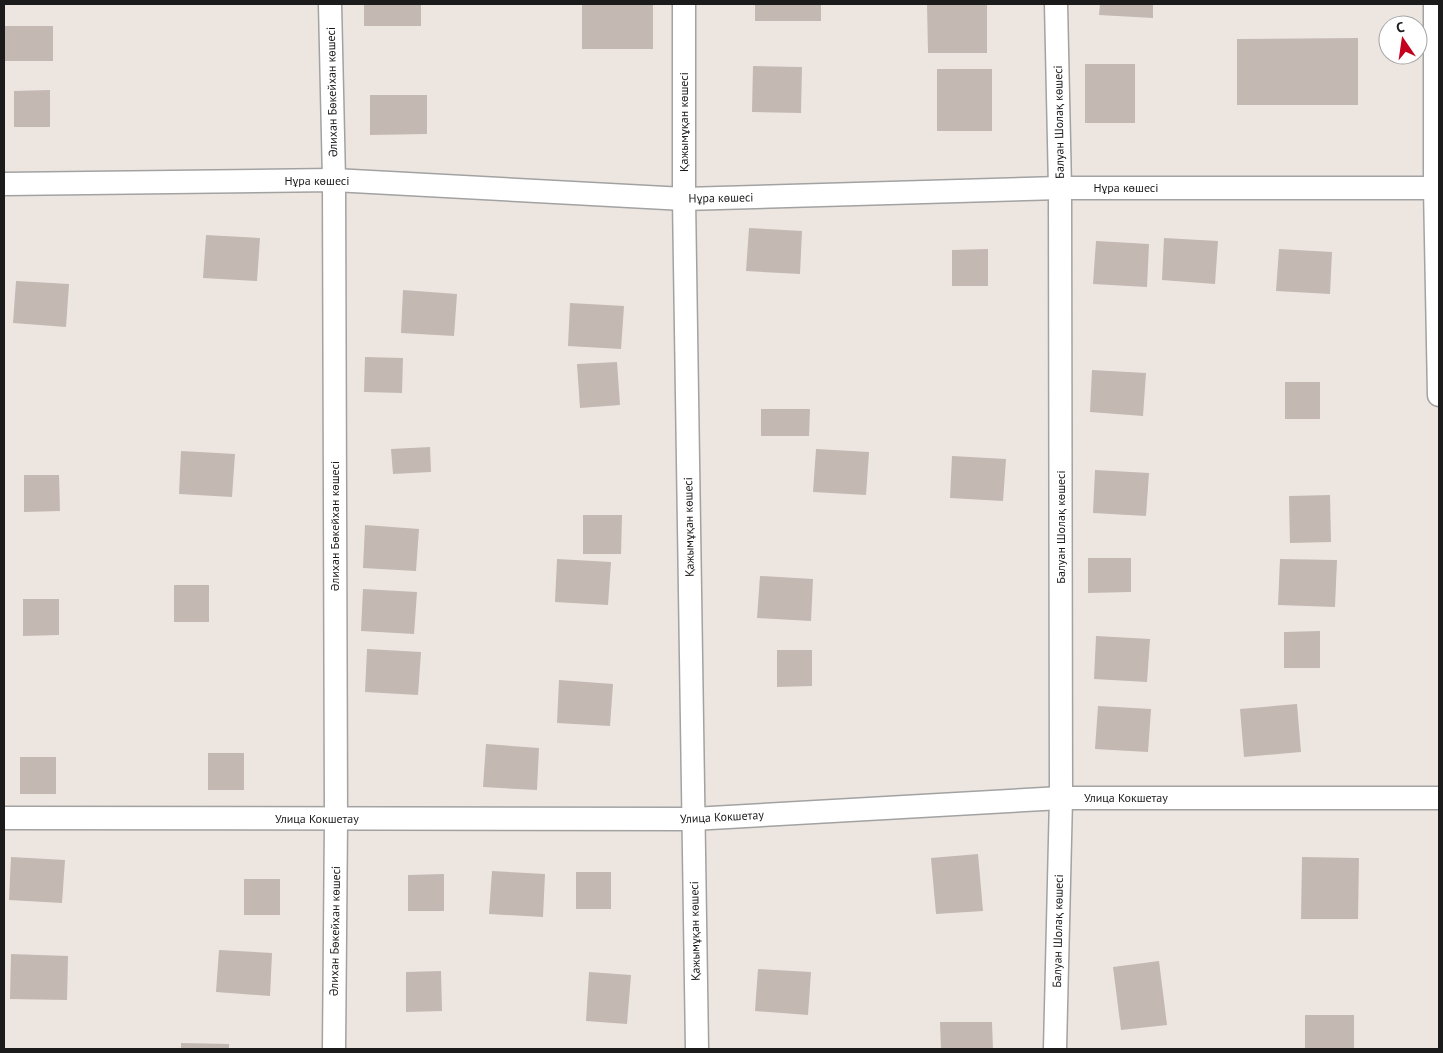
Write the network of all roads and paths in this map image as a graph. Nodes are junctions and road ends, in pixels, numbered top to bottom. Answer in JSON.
{"nodes":[{"id":1,"x":330,"y":4,"type":"edge"},
{"id":2,"x":684,"y":4,"type":"edge"},
{"id":3,"x":1056,"y":4,"type":"edge"},
{"id":4,"x":1435,"y":4,"type":"edge"},
{"id":5,"x":334,"y":180,"type":"junction"},
{"id":6,"x":4,"y":184,"type":"edge"},
{"id":7,"x":1060,"y":188,"type":"junction"},
{"id":8,"x":1437,"y":188,"type":"edge"},
{"id":9,"x":684,"y":199,"type":"junction"},
{"id":10,"x":1439,"y":395,"type":"edge"},
{"id":11,"x":1061,"y":798,"type":"junction"},
{"id":12,"x":1439,"y":798,"type":"edge"},
{"id":13,"x":4,"y":818,"type":"edge"},
{"id":14,"x":693,"y":819,"type":"junction"},
{"id":15,"x":336,"y":820,"type":"junction"},
{"id":16,"x":334,"y":1049,"type":"edge"},
{"id":17,"x":697,"y":1049,"type":"edge"},
{"id":18,"x":1055,"y":1049,"type":"edge"}],
"edges":[{"from":1,"to":5,"type":"street","name":"Әлихан Бөкейхан көшесі"},
{"from":2,"to":9,"type":"street","name":"Қажымұқан көшесі"},
{"from":3,"to":7,"type":"street","name":"Балуан Шолақ көшесі"},
{"from":4,"to":8,"type":"street"},
{"from":5,"to":6,"type":"street","name":"Нұра көшесі"},
{"from":5,"to":9,"type":"street","name":"Нұра көшесі"},
{"from":5,"to":15,"type":"street","name":"Әлихан Бөкейхан көшесі"},
{"from":7,"to":8,"type":"street","name":"Нұра көшесі"},
{"from":7,"to":9,"type":"street","name":"Нұра көшесі"},
{"from":7,"to":11,"type":"street","name":"Балуан Шолақ көшесі"},
{"from":8,"to":10,"type":"street"},
{"from":9,"to":14,"type":"street","name":"Қажымұқан көшесі"},
{"from":11,"to":12,"type":"street","name":"Улица Кокшетау"},
{"from":11,"to":14,"type":"street","name":"Улица Кокшетау"},
{"from":11,"to":18,"type":"street","name":"Балуан Шолақ көшесі"},
{"from":13,"to":15,"type":"street","name":"Улица Кокшетау"},
{"from":14,"to":15,"type":"street","name":"Улица Кокшетау"},
{"from":14,"to":17,"type":"street","name":"Қажымұқан көшесі"},
{"from":15,"to":16,"type":"street","name":"Әлихан Бөкейхан көшесі"}]}
